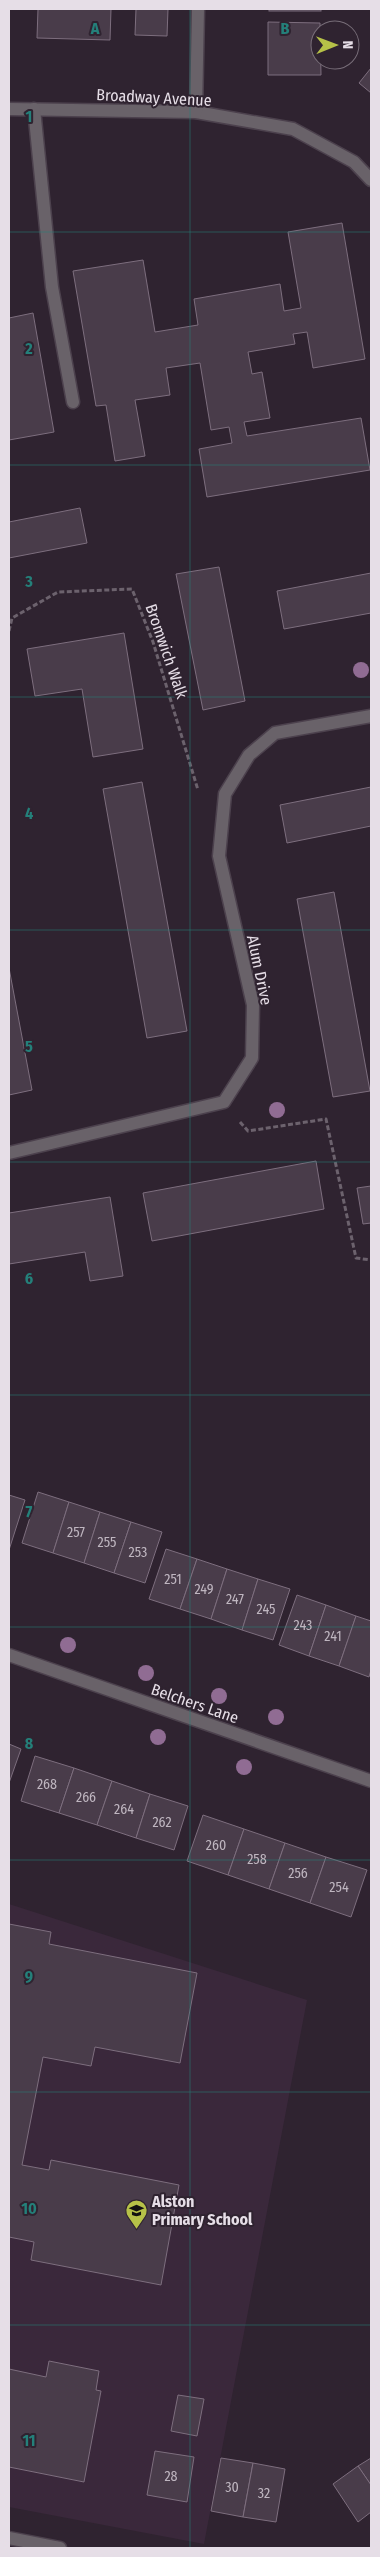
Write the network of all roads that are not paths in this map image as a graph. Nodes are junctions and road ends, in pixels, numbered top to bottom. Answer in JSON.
{"nodes":[{"id":1,"x":198,"y":9,"type":"edge"},
{"id":2,"x":9,"y":109,"type":"edge"},
{"id":3,"x":34,"y":109,"type":"junction"},
{"id":4,"x":196,"y":112,"type":"junction"},
{"id":5,"x":371,"y":180,"type":"edge"},
{"id":6,"x":73,"y":402,"type":"dead end"},
{"id":7,"x":371,"y":716,"type":"edge"},
{"id":8,"x":9,"y":1153,"type":"edge"},
{"id":9,"x":9,"y":1654,"type":"edge"},
{"id":10,"x":371,"y":1782,"type":"edge"},
{"id":11,"x":9,"y":2538,"type":"edge"},
{"id":12,"x":60,"y":2548,"type":"edge"}],
"edges":[{"from":1,"to":4,"type":"street"},
{"from":2,"to":3,"type":"street","name":"Broadway Avenue"},
{"from":3,"to":4,"type":"street","name":"Broadway Avenue"},
{"from":3,"to":6,"type":"street"},
{"from":4,"to":5,"type":"street","name":"Broadway Avenue"},
{"from":7,"to":8,"type":"street","name":"Alum Drive"},
{"from":9,"to":10,"type":"street","name":"Belchers Lane"},
{"from":11,"to":12,"type":"street"}]}
